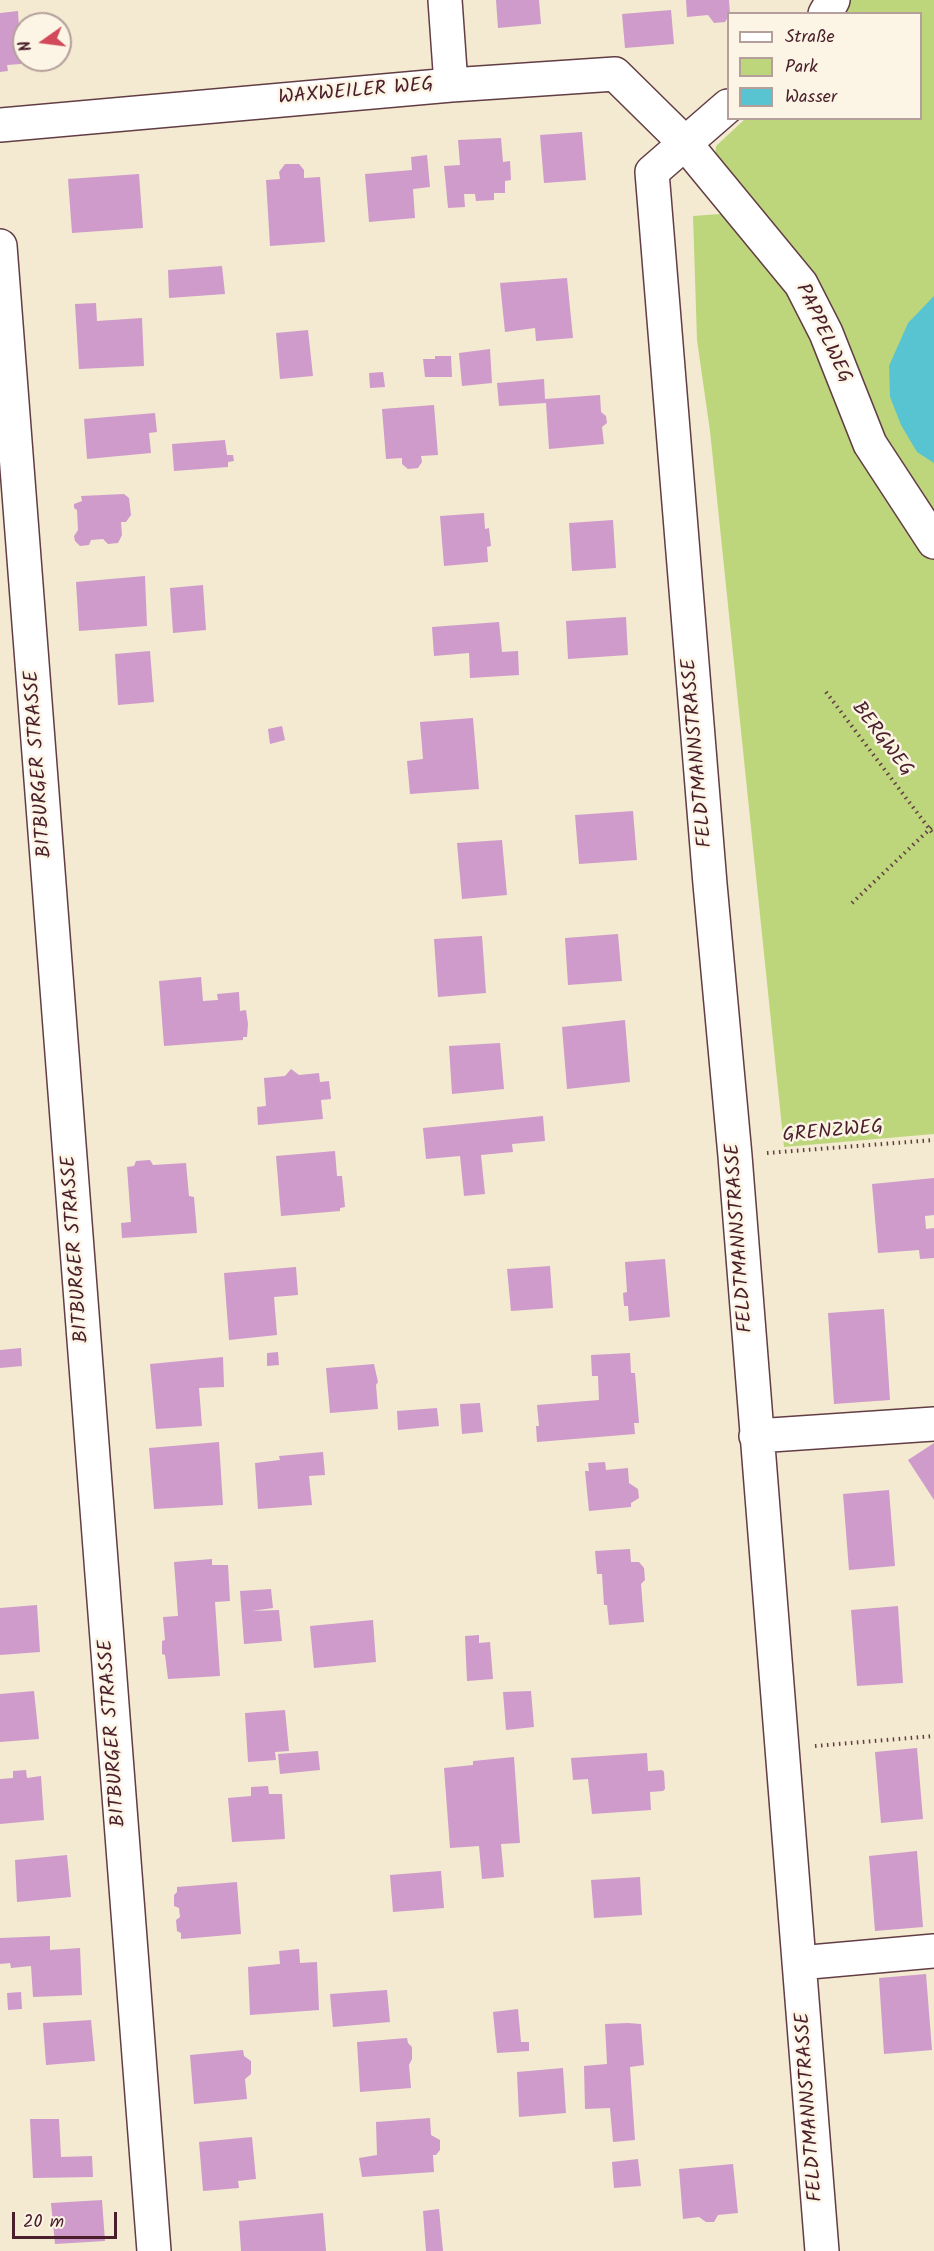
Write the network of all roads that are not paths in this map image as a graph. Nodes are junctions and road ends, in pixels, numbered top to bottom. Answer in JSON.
{"nodes":[{"id":1,"x":445,"y":0,"type":"edge"},
{"id":2,"x":451,"y":85,"type":"junction"},
{"id":3,"x":727,"y":108,"type":"edge"},
{"id":4,"x":0,"y":125,"type":"edge"},
{"id":5,"x":684,"y":142,"type":"junction"},
{"id":6,"x":0,"y":246,"type":"edge"},
{"id":7,"x":934,"y":542,"type":"edge"},
{"id":8,"x":934,"y":1424,"type":"edge"},
{"id":9,"x":756,"y":1436,"type":"junction"},
{"id":10,"x":934,"y":1951,"type":"edge"},
{"id":11,"x":799,"y":1963,"type":"junction"},
{"id":12,"x":154,"y":2251,"type":"edge"},
{"id":13,"x":822,"y":2251,"type":"edge"}],
"edges":[{"from":1,"to":2,"type":"street"},
{"from":2,"to":4,"type":"street","name":"WAXWEILER WEG"},
{"from":2,"to":5,"type":"street","name":"WAXWEILER WEG"},
{"from":3,"to":5,"type":"street","name":"FELDTMANNSTRASSE"},
{"from":5,"to":7,"type":"street","name":"PAPPELWEG"},
{"from":5,"to":9,"type":"street","name":"FELDTMANNSTRASSE"},
{"from":6,"to":12,"type":"street","name":"BITBURGER STRASSE"},
{"from":8,"to":9,"type":"street"},
{"from":9,"to":11,"type":"street","name":"FELDTMANNSTRASSE"},
{"from":10,"to":11,"type":"street"},
{"from":11,"to":13,"type":"street","name":"FELDTMANNSTRASSE"}]}
